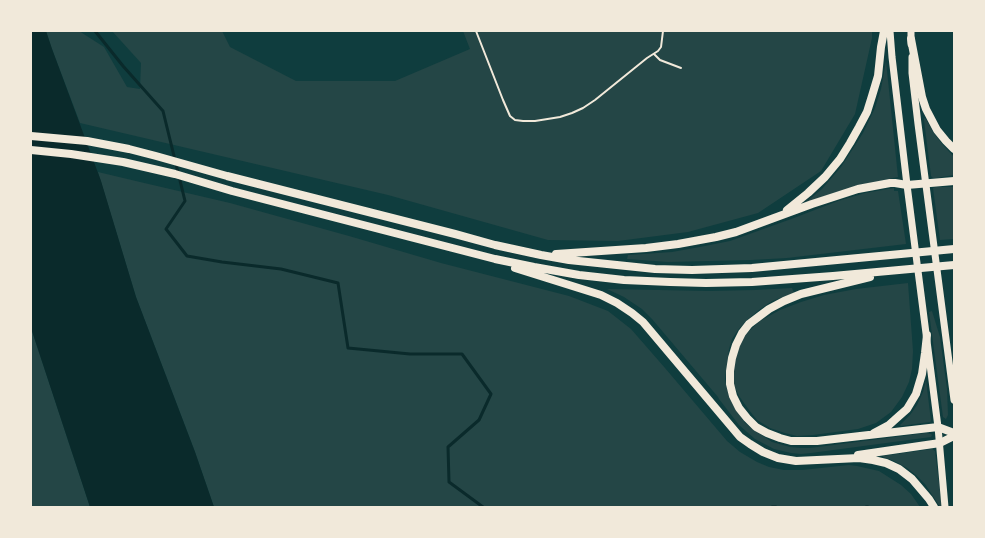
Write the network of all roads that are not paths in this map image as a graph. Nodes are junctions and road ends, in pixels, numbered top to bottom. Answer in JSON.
{"nodes":[{"id":1,"x":884,"y":31,"type":"edge"},
{"id":2,"x":890,"y":31,"type":"edge"},
{"id":3,"x":911,"y":35,"type":"edge"},
{"id":4,"x":31,"y":136,"type":"edge"},
{"id":5,"x":954,"y":149,"type":"edge"},
{"id":6,"x":31,"y":150,"type":"edge"},
{"id":7,"x":954,"y":181,"type":"edge"},
{"id":8,"x":926,"y":184,"type":"junction"},
{"id":9,"x":907,"y":185,"type":"junction"},
{"id":10,"x":779,"y":216,"type":"junction"},
{"id":11,"x":954,"y":249,"type":"edge"},
{"id":12,"x":463,"y":251,"type":"junction"},
{"id":13,"x":541,"y":255,"type":"junction"},
{"id":14,"x":954,"y":265,"type":"edge"},
{"id":15,"x":892,"y":272,"type":"junction"},
{"id":16,"x":927,"y":335,"type":"junction"},
{"id":17,"x":954,"y":400,"type":"edge"},
{"id":18,"x":938,"y":428,"type":"junction"},
{"id":19,"x":954,"y":433,"type":"edge"},
{"id":20,"x":872,"y":435,"type":"junction"},
{"id":21,"x":954,"y":436,"type":"edge"},
{"id":22,"x":940,"y":443,"type":"junction"},
{"id":23,"x":838,"y":459,"type":"junction"},
{"id":24,"x":934,"y":507,"type":"edge"},
{"id":25,"x":945,"y":507,"type":"edge"}],
"edges":[{"from":1,"to":10,"type":"highway"},
{"from":2,"to":9,"type":"main road"},
{"from":3,"to":5,"type":"highway"},
{"from":3,"to":8,"type":"main road"},
{"from":4,"to":13,"type":"highway"},
{"from":6,"to":12,"type":"highway"},
{"from":7,"to":8,"type":"highway"},
{"from":8,"to":9,"type":"highway"},
{"from":8,"to":17,"type":"main road"},
{"from":9,"to":10,"type":"highway"},
{"from":9,"to":16,"type":"main road"},
{"from":10,"to":13,"type":"highway"},
{"from":11,"to":13,"type":"highway"},
{"from":12,"to":15,"type":"highway"},
{"from":12,"to":23,"type":"highway"},
{"from":14,"to":15,"type":"highway"},
{"from":15,"to":20,"type":"highway"},
{"from":16,"to":18,"type":"main road"},
{"from":16,"to":20,"type":"highway"},
{"from":18,"to":19,"type":"highway"},
{"from":18,"to":20,"type":"highway"},
{"from":18,"to":22,"type":"main road"},
{"from":21,"to":22,"type":"highway"},
{"from":22,"to":23,"type":"highway"},
{"from":22,"to":25,"type":"main road"},
{"from":23,"to":24,"type":"highway"}]}
